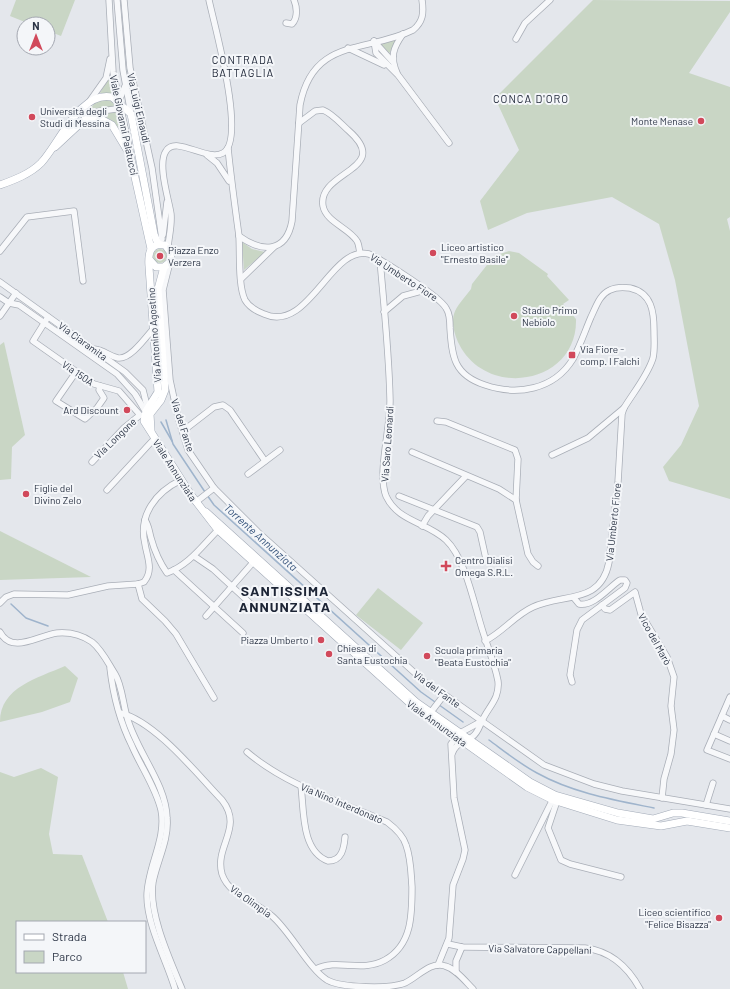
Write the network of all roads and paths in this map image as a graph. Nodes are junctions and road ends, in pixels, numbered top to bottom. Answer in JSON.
{"nodes":[{"id":1,"x":109,"y":0,"type":"edge"},
{"id":2,"x":117,"y":0,"type":"edge"},
{"id":3,"x":124,"y":0,"type":"edge"},
{"id":4,"x":209,"y":0,"type":"edge"},
{"id":5,"x":294,"y":0,"type":"edge"},
{"id":6,"x":422,"y":0,"type":"edge"},
{"id":7,"x":550,"y":0,"type":"edge"},
{"id":8,"x":286,"y":23,"type":"dead end"},
{"id":9,"x":403,"y":34,"type":"junction"},
{"id":10,"x":516,"y":39,"type":"dead end"},
{"id":11,"x":374,"y":41,"type":"junction"},
{"id":12,"x":348,"y":48,"type":"junction"},
{"id":13,"x":111,"y":49,"type":"junction"},
{"id":14,"x":392,"y":61,"type":"junction"},
{"id":15,"x":388,"y":66,"type":"junction"},
{"id":16,"x":398,"y":75,"type":"junction"},
{"id":17,"x":126,"y":85,"type":"junction"},
{"id":18,"x":119,"y":102,"type":"junction"},
{"id":19,"x":88,"y":103,"type":"junction"},
{"id":20,"x":131,"y":114,"type":"junction"},
{"id":21,"x":84,"y":120,"type":"junction"},
{"id":22,"x":299,"y":123,"type":"junction"},
{"id":23,"x":449,"y":144,"type":"dead end"},
{"id":24,"x":228,"y":148,"type":"junction"},
{"id":25,"x":49,"y":153,"type":"junction"},
{"id":26,"x":205,"y":154,"type":"junction"},
{"id":27,"x":130,"y":155,"type":"junction"},
{"id":28,"x":231,"y":184,"type":"junction"},
{"id":29,"x":0,"y":185,"type":"edge"},
{"id":30,"x":167,"y":200,"type":"junction"},
{"id":31,"x":159,"y":215,"type":"junction"},
{"id":32,"x":164,"y":222,"type":"junction"},
{"id":33,"x":239,"y":236,"type":"junction"},
{"id":34,"x":164,"y":243,"type":"junction"},
{"id":35,"x":274,"y":247,"type":"junction"},
{"id":36,"x":151,"y":248,"type":"junction"},
{"id":37,"x":0,"y":251,"type":"edge"},
{"id":38,"x":360,"y":252,"type":"junction"},
{"id":39,"x":149,"y":258,"type":"junction"},
{"id":40,"x":380,"y":260,"type":"junction"},
{"id":41,"x":170,"y":262,"type":"junction"},
{"id":42,"x":164,"y":267,"type":"junction"},
{"id":43,"x":242,"y":278,"type":"junction"},
{"id":44,"x":83,"y":281,"type":"dead end"},
{"id":45,"x":0,"y":282,"type":"edge"},
{"id":46,"x":425,"y":290,"type":"junction"},
{"id":47,"x":16,"y":292,"type":"junction"},
{"id":48,"x":0,"y":297,"type":"edge"},
{"id":49,"x":9,"y":303,"type":"junction"},
{"id":50,"x":384,"y":312,"type":"junction"},
{"id":51,"x":0,"y":316,"type":"edge"},
{"id":52,"x":48,"y":317,"type":"junction"},
{"id":53,"x":44,"y":323,"type":"junction"},
{"id":54,"x":154,"y":328,"type":"junction"},
{"id":55,"x":93,"y":348,"type":"junction"},
{"id":56,"x":76,"y":372,"type":"junction"},
{"id":57,"x":164,"y":381,"type":"junction"},
{"id":58,"x":100,"y":386,"type":"junction"},
{"id":59,"x":158,"y":392,"type":"junction"},
{"id":60,"x":144,"y":393,"type":"junction"},
{"id":61,"x":174,"y":398,"type":"junction"},
{"id":62,"x":624,"y":408,"type":"junction"},
{"id":63,"x":146,"y":412,"type":"junction"},
{"id":64,"x":437,"y":421,"type":"dead end"},
{"id":65,"x":182,"y":432,"type":"junction"},
{"id":66,"x":153,"y":435,"type":"junction"},
{"id":67,"x":280,"y":450,"type":"dead end"},
{"id":68,"x":412,"y":452,"type":"dead end"},
{"id":69,"x":552,"y":455,"type":"dead end"},
{"id":70,"x":265,"y":461,"type":"junction"},
{"id":71,"x":92,"y":462,"type":"dead end"},
{"id":72,"x":248,"y":474,"type":"dead end"},
{"id":73,"x":466,"y":476,"type":"junction"},
{"id":74,"x":181,"y":480,"type":"junction"},
{"id":75,"x":213,"y":489,"type":"junction"},
{"id":76,"x":107,"y":490,"type":"dead end"},
{"id":77,"x":399,"y":496,"type":"dead end"},
{"id":78,"x":516,"y":500,"type":"junction"},
{"id":79,"x":199,"y":503,"type":"junction"},
{"id":80,"x":434,"y":509,"type":"junction"},
{"id":81,"x":145,"y":520,"type":"junction"},
{"id":82,"x":422,"y":526,"type":"junction"},
{"id":83,"x":218,"y":530,"type":"junction"},
{"id":84,"x":194,"y":556,"type":"junction"},
{"id":85,"x":486,"y":559,"type":"dead end"},
{"id":86,"x":255,"y":561,"type":"junction"},
{"id":87,"x":538,"y":566,"type":"dead end"},
{"id":88,"x":174,"y":570,"type":"junction"},
{"id":89,"x":138,"y":584,"type":"junction"},
{"id":90,"x":232,"y":586,"type":"junction"},
{"id":91,"x":574,"y":598,"type":"junction"},
{"id":92,"x":0,"y":603,"type":"edge"},
{"id":93,"x":252,"y":605,"type":"dead end"},
{"id":94,"x":602,"y":605,"type":"junction"},
{"id":95,"x":213,"y":607,"type":"junction"},
{"id":96,"x":206,"y":616,"type":"dead end"},
{"id":97,"x":0,"y":632,"type":"edge"},
{"id":98,"x":243,"y":633,"type":"dead end"},
{"id":99,"x":485,"y":641,"type":"junction"},
{"id":100,"x":109,"y":666,"type":"junction"},
{"id":101,"x":572,"y":682,"type":"dead end"},
{"id":102,"x":443,"y":696,"type":"junction"},
{"id":103,"x":214,"y":698,"type":"dead end"},
{"id":104,"x":730,"y":699,"type":"edge"},
{"id":105,"x":415,"y":704,"type":"junction"},
{"id":106,"x":432,"y":711,"type":"junction"},
{"id":107,"x":120,"y":712,"type":"junction"},
{"id":108,"x":126,"y":714,"type":"junction"},
{"id":109,"x":722,"y":716,"type":"junction"},
{"id":110,"x":730,"y":720,"type":"edge"},
{"id":111,"x":482,"y":721,"type":"junction"},
{"id":112,"x":714,"y":734,"type":"junction"},
{"id":113,"x":458,"y":735,"type":"junction"},
{"id":114,"x":465,"y":740,"type":"junction"},
{"id":115,"x":730,"y":741,"type":"edge"},
{"id":116,"x":247,"y":752,"type":"dead end"},
{"id":117,"x":452,"y":754,"type":"junction"},
{"id":118,"x":140,"y":756,"type":"junction"},
{"id":119,"x":730,"y":760,"type":"edge"},
{"id":120,"x":150,"y":776,"type":"junction"},
{"id":121,"x":713,"y":783,"type":"dead end"},
{"id":122,"x":301,"y":786,"type":"junction"},
{"id":123,"x":555,"y":798,"type":"junction"},
{"id":124,"x":662,"y":798,"type":"junction"},
{"id":125,"x":706,"y":806,"type":"junction"},
{"id":126,"x":730,"y":809,"type":"edge"},
{"id":127,"x":668,"y":815,"type":"junction"},
{"id":128,"x":730,"y":821,"type":"edge"},
{"id":129,"x":673,"y":822,"type":"junction"},
{"id":130,"x":730,"y":828,"type":"edge"},
{"id":131,"x":345,"y":837,"type":"dead end"},
{"id":132,"x":515,"y":875,"type":"dead end"},
{"id":133,"x":621,"y":877,"type":"dead end"},
{"id":134,"x":448,"y":944,"type":"junction"},
{"id":135,"x":462,"y":947,"type":"junction"},
{"id":136,"x":438,"y":965,"type":"junction"},
{"id":137,"x":316,"y":969,"type":"junction"},
{"id":138,"x":456,"y":972,"type":"junction"},
{"id":139,"x":176,"y":989,"type":"edge"},
{"id":140,"x":182,"y":989,"type":"edge"},
{"id":141,"x":473,"y":989,"type":"edge"},
{"id":142,"x":640,"y":989,"type":"edge"}],
"edges":[{"from":1,"to":13,"type":"street","name":"Viale Giovanni Palatucci"},
{"from":2,"to":17,"type":"street","name":"Viale Giovanni Palatucci"},
{"from":3,"to":31,"type":"street","name":"Via Luigi Einaudi"},
{"from":4,"to":24,"type":"street","name":"Via Umberto Fiore"},
{"from":5,"to":8,"type":"street"},
{"from":6,"to":9,"type":"street"},
{"from":7,"to":10,"type":"street"},
{"from":9,"to":11,"type":"street"},
{"from":9,"to":14,"type":"street"},
{"from":11,"to":12,"type":"street"},
{"from":11,"to":14,"type":"street"},
{"from":11,"to":15,"type":"street"},
{"from":12,"to":15,"type":"street"},
{"from":12,"to":22,"type":"street"},
{"from":13,"to":18,"type":"street","name":"Viale Giovanni Palatucci"},
{"from":13,"to":19,"type":"street"},
{"from":14,"to":16,"type":"street"},
{"from":15,"to":16,"type":"street"},
{"from":16,"to":23,"type":"street"},
{"from":17,"to":18,"type":"street"},
{"from":17,"to":20,"type":"street","name":"Viale Giovanni Palatucci"},
{"from":18,"to":19,"type":"main road"},
{"from":18,"to":20,"type":"main road"},
{"from":18,"to":21,"type":"street"},
{"from":18,"to":27,"type":"street","name":"Viale Giovanni Palatucci"},
{"from":19,"to":25,"type":"main road"},
{"from":20,"to":34,"type":"main road","name":"Viale Giovanni Palatucci"},
{"from":21,"to":25,"type":"main road"},
{"from":21,"to":27,"type":"main road"},
{"from":22,"to":35,"type":"street"},
{"from":22,"to":38,"type":"street"},
{"from":24,"to":26,"type":"street"},
{"from":24,"to":28,"type":"street","name":"Via Umberto Fiore"},
{"from":25,"to":29,"type":"main road"},
{"from":26,"to":28,"type":"street","name":"Via Umberto Fiore"},
{"from":26,"to":30,"type":"street"},
{"from":27,"to":36,"type":"main road","name":"Viale Giovanni Palatucci"},
{"from":28,"to":33,"type":"street","name":"Via Umberto Fiore"},
{"from":30,"to":32,"type":"street"},
{"from":30,"to":34,"type":"street"},
{"from":31,"to":32,"type":"street"},
{"from":31,"to":34,"type":"street","name":"Via Luigi Einaudi"},
{"from":32,"to":34,"type":"street"},
{"from":33,"to":35,"type":"street"},
{"from":33,"to":43,"type":"street","name":"Via Umberto Fiore"},
{"from":34,"to":36,"type":"main road"},
{"from":34,"to":41,"type":"main road"},
{"from":35,"to":43,"type":"street"},
{"from":36,"to":39,"type":"main road"},
{"from":37,"to":44,"type":"street"},
{"from":38,"to":40,"type":"street","name":"Via Umberto Fiore"},
{"from":38,"to":43,"type":"street","name":"Via Umberto Fiore"},
{"from":39,"to":42,"type":"main road"},
{"from":39,"to":54,"type":"main road","name":"Via Antonino Agostino"},
{"from":40,"to":46,"type":"street","name":"Via Umberto Fiore"},
{"from":40,"to":50,"type":"street","name":"Via Saro Leonardi"},
{"from":41,"to":42,"type":"main road"},
{"from":41,"to":61,"type":"street","name":"Via del Fante"},
{"from":42,"to":57,"type":"main road","name":"Via Antonino Agostino"},
{"from":45,"to":47,"type":"street","name":"Via Ciaramita"},
{"from":46,"to":50,"type":"street"},
{"from":46,"to":62,"type":"street","name":"Via Umberto Fiore"},
{"from":47,"to":49,"type":"street"},
{"from":47,"to":52,"type":"street","name":"Via Ciaramita"},
{"from":48,"to":49,"type":"street","name":"Via Ciaramita"},
{"from":49,"to":51,"type":"street"},
{"from":49,"to":53,"type":"street","name":"Via Ciaramita"},
{"from":50,"to":82,"type":"street","name":"Via Saro Leonardi"},
{"from":52,"to":53,"type":"street"},
{"from":52,"to":55,"type":"street","name":"Via Ciaramita"},
{"from":53,"to":56,"type":"street","name":"Via 150A"},
{"from":53,"to":63,"type":"street","name":"Via Ciaramita"},
{"from":54,"to":55,"type":"street"},
{"from":54,"to":59,"type":"main road","name":"Via Antonino Agostino"},
{"from":55,"to":60,"type":"street","name":"Via Ciaramita"},
{"from":56,"to":58,"type":"street","name":"Via 150A"},
{"from":56,"to":58,"type":"street"},
{"from":57,"to":61,"type":"street"},
{"from":57,"to":63,"type":"main road","name":"Via Antonino Agostino"},
{"from":58,"to":63,"type":"street","name":"Via 150A"},
{"from":59,"to":60,"type":"street"},
{"from":59,"to":63,"type":"main road","name":"Via Antonino Agostino"},
{"from":60,"to":63,"type":"street","name":"Via Ciaramita"},
{"from":61,"to":65,"type":"street","name":"Via del Fante"},
{"from":62,"to":69,"type":"street"},
{"from":62,"to":91,"type":"street","name":"Via Umberto Fiore"},
{"from":63,"to":66,"type":"main road"},
{"from":63,"to":66,"type":"main road","name":"Viale Annunziata"},
{"from":63,"to":71,"type":"street","name":"Via Longone"},
{"from":64,"to":78,"type":"street"},
{"from":65,"to":70,"type":"street"},
{"from":65,"to":75,"type":"street","name":"Via del Fante"},
{"from":66,"to":74,"type":"main road","name":"Viale Annunziata"},
{"from":66,"to":76,"type":"street"},
{"from":67,"to":70,"type":"street"},
{"from":68,"to":73,"type":"street"},
{"from":70,"to":72,"type":"street"},
{"from":73,"to":78,"type":"street"},
{"from":73,"to":80,"type":"street"},
{"from":74,"to":79,"type":"main road","name":"Viale Annunziata"},
{"from":74,"to":81,"type":"street"},
{"from":75,"to":79,"type":"street"},
{"from":75,"to":102,"type":"street","name":"Via del Fante"},
{"from":77,"to":80,"type":"street"},
{"from":78,"to":87,"type":"street"},
{"from":79,"to":83,"type":"main road","name":"Viale Annunziata"},
{"from":79,"to":86,"type":"main road","name":"Viale Annunziata"},
{"from":80,"to":82,"type":"street"},
{"from":80,"to":85,"type":"street"},
{"from":81,"to":88,"type":"street"},
{"from":81,"to":89,"type":"street"},
{"from":82,"to":99,"type":"street","name":"Via Saro Leonardi"},
{"from":83,"to":84,"type":"street"},
{"from":83,"to":86,"type":"main road","name":"Viale Annunziata"},
{"from":84,"to":88,"type":"street"},
{"from":84,"to":90,"type":"street"},
{"from":86,"to":90,"type":"street"},
{"from":86,"to":105,"type":"main road","name":"Viale Annunziata"},
{"from":88,"to":95,"type":"street"},
{"from":89,"to":92,"type":"street"},
{"from":89,"to":103,"type":"street"},
{"from":90,"to":93,"type":"street"},
{"from":90,"to":95,"type":"street"},
{"from":91,"to":94,"type":"street"},
{"from":91,"to":99,"type":"street","name":"Via Umberto Fiore"},
{"from":94,"to":101,"type":"street"},
{"from":94,"to":124,"type":"street","name":"Vico del Marò"},
{"from":95,"to":96,"type":"street"},
{"from":95,"to":98,"type":"street"},
{"from":97,"to":100,"type":"street"},
{"from":99,"to":111,"type":"street","name":"Via Saro Leonardi"},
{"from":100,"to":107,"type":"street"},
{"from":100,"to":108,"type":"street"},
{"from":102,"to":106,"type":"street"},
{"from":102,"to":111,"type":"street","name":"Via del Fante"},
{"from":104,"to":109,"type":"street"},
{"from":105,"to":106,"type":"main road","name":"Viale Annunziata"},
{"from":105,"to":113,"type":"main road","name":"Viale Annunziata"},
{"from":106,"to":113,"type":"main road","name":"Viale Annunziata"},
{"from":107,"to":108,"type":"street","name":"Via Olimpia"},
{"from":107,"to":118,"type":"street"},
{"from":108,"to":118,"type":"street"},
{"from":108,"to":137,"type":"street","name":"Via Olimpia"},
{"from":109,"to":110,"type":"street"},
{"from":109,"to":112,"type":"street"},
{"from":111,"to":113,"type":"street"},
{"from":111,"to":114,"type":"street","name":"Via Saro Leonardi"},
{"from":111,"to":124,"type":"street","name":"Via del Fante"},
{"from":112,"to":115,"type":"street"},
{"from":112,"to":119,"type":"street"},
{"from":113,"to":114,"type":"main road","name":"Viale Annunziata"},
{"from":113,"to":117,"type":"street"},
{"from":114,"to":117,"type":"street","name":"Via Saro Leonardi"},
{"from":114,"to":123,"type":"main road","name":"Viale Annunziata"},
{"from":116,"to":122,"type":"street","name":"Via Nino Interdonato"},
{"from":117,"to":134,"type":"street"},
{"from":118,"to":120,"type":"street"},
{"from":120,"to":139,"type":"street"},
{"from":120,"to":140,"type":"street"},
{"from":121,"to":125,"type":"street"},
{"from":122,"to":131,"type":"street"},
{"from":122,"to":137,"type":"street","name":"Via Nino Interdonato"},
{"from":123,"to":127,"type":"main road","name":"Viale Annunziata"},
{"from":123,"to":129,"type":"main road","name":"Viale Annunziata"},
{"from":123,"to":132,"type":"street"},
{"from":123,"to":133,"type":"street"},
{"from":124,"to":125,"type":"street","name":"Via del Fante"},
{"from":125,"to":126,"type":"street","name":"Via del Fante"},
{"from":127,"to":128,"type":"main road","name":"Viale Annunziata"},
{"from":127,"to":129,"type":"main road"},
{"from":129,"to":130,"type":"main road","name":"Viale Annunziata"},
{"from":134,"to":135,"type":"street","name":"Via Salvatore Cappellani"},
{"from":134,"to":136,"type":"street"},
{"from":135,"to":138,"type":"street"},
{"from":135,"to":142,"type":"street","name":"Via Salvatore Cappellani"},
{"from":136,"to":137,"type":"street","name":"Via Olimpia"},
{"from":136,"to":138,"type":"street"},
{"from":138,"to":141,"type":"street"}]}
